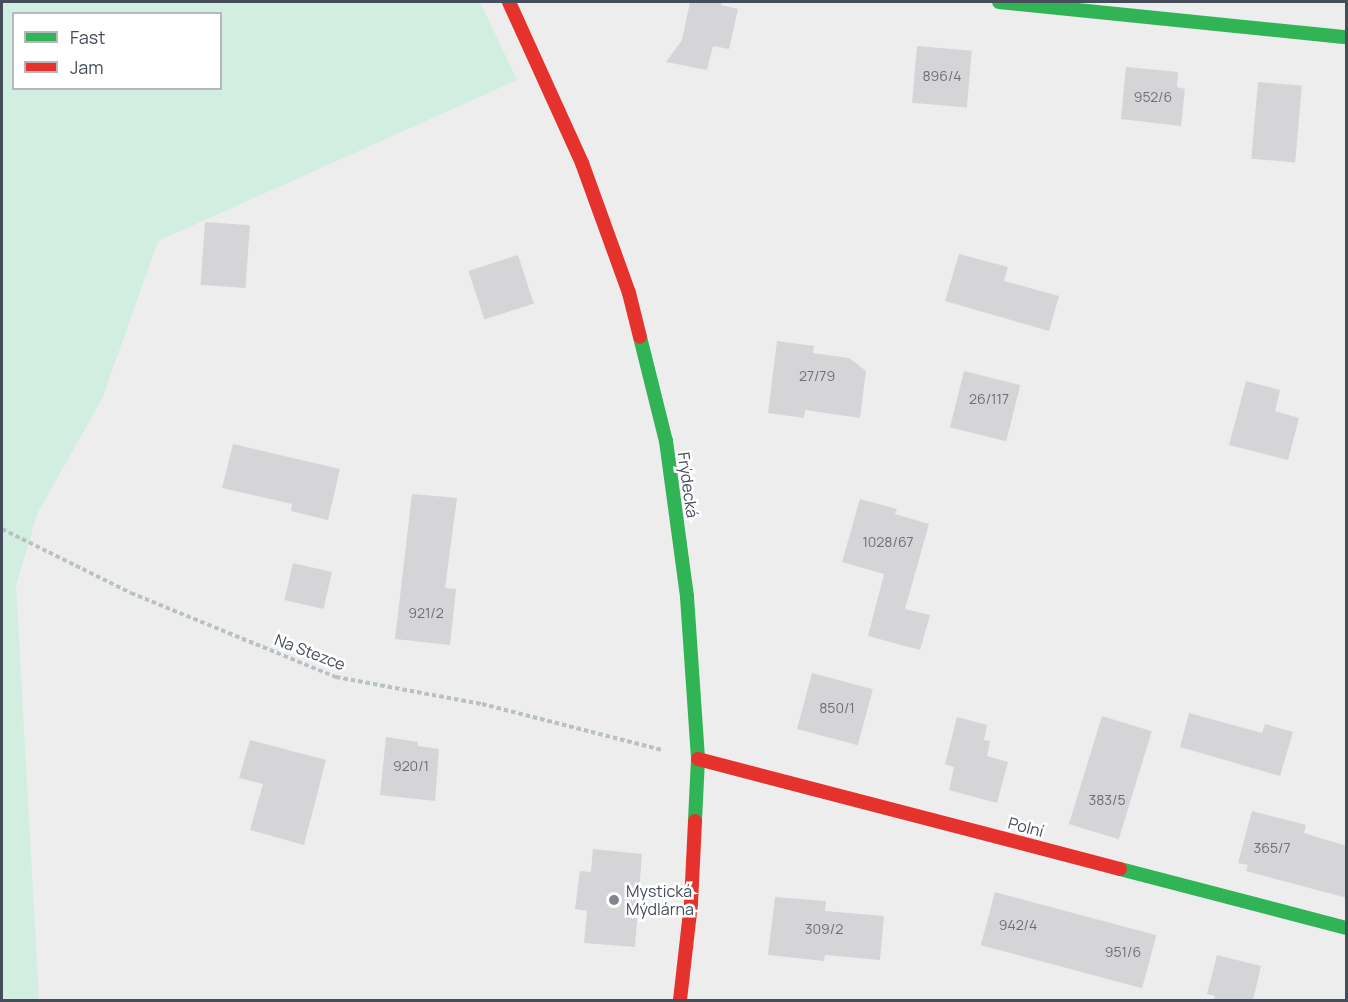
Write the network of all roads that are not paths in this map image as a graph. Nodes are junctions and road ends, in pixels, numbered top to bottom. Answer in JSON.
{"nodes":[{"id":1,"x":509,"y":2,"type":"edge"},
{"id":2,"x":1000,"y":2,"type":"edge"},
{"id":3,"x":1347,"y":37,"type":"edge"},
{"id":4,"x":698,"y":759,"type":"junction"},
{"id":5,"x":1347,"y":928,"type":"edge"},
{"id":6,"x":680,"y":1000,"type":"edge"}],
"edges":[{"from":1,"to":4,"type":"main road","name":"Frýdecká"},
{"from":2,"to":3,"type":"main road"},
{"from":4,"to":5,"type":"main road","name":"Polní"},
{"from":4,"to":6,"type":"main road","name":"Frýdecká"}]}
